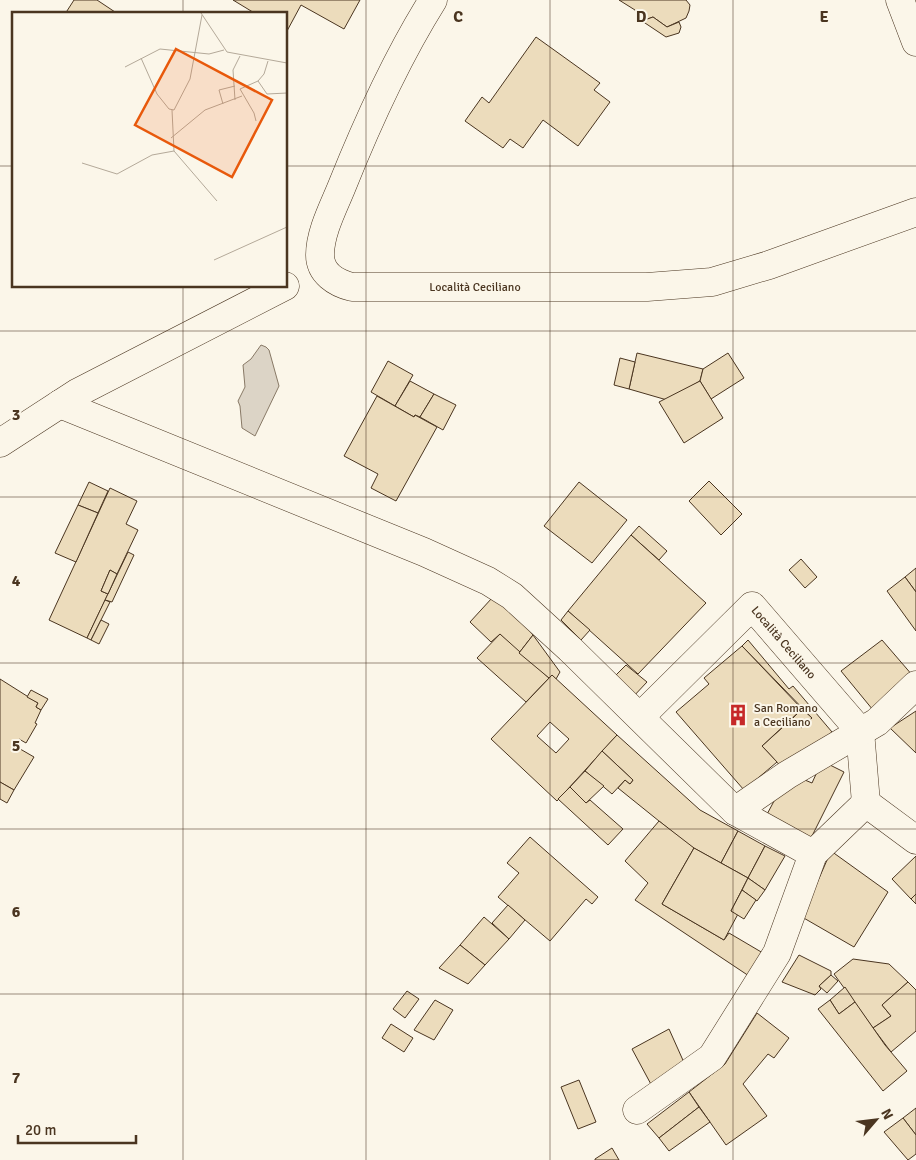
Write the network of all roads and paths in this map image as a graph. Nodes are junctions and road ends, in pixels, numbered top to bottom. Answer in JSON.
{"nodes":[{"id":1,"x":433,"y":0,"type":"edge"},
{"id":2,"x":900,"y":0,"type":"edge"},
{"id":3,"x":916,"y":42,"type":"edge"},
{"id":4,"x":916,"y":212,"type":"edge"},
{"id":5,"x":322,"y":267,"type":"junction"},
{"id":6,"x":288,"y":285,"type":"edge"},
{"id":7,"x":282,"y":288,"type":"edge"},
{"id":8,"x":60,"y":404,"type":"junction"},
{"id":9,"x":0,"y":443,"type":"edge"},
{"id":10,"x":916,"y":685,"type":"edge"},
{"id":11,"x":640,"y":717,"type":"junction"},
{"id":12,"x":860,"y":732,"type":"junction"},
{"id":13,"x":866,"y":803,"type":"junction"},
{"id":14,"x":735,"y":812,"type":"junction"},
{"id":15,"x":916,"y":840,"type":"edge"},
{"id":16,"x":812,"y":854,"type":"junction"},
{"id":17,"x":637,"y":1110,"type":"dead end"}],
"edges":[{"from":1,"to":5,"type":"street"},
{"from":2,"to":3,"type":"street"},
{"from":4,"to":5,"type":"street","name":"Località Ceciliano"},
{"from":5,"to":6,"type":"street"},
{"from":7,"to":8,"type":"street"},
{"from":8,"to":9,"type":"street"},
{"from":8,"to":11,"type":"street"},
{"from":10,"to":12,"type":"street"},
{"from":11,"to":12,"type":"street","name":"Località Ceciliano"},
{"from":11,"to":14,"type":"street"},
{"from":12,"to":13,"type":"street"},
{"from":12,"to":14,"type":"street"},
{"from":13,"to":15,"type":"street"},
{"from":13,"to":16,"type":"street"},
{"from":14,"to":16,"type":"street"},
{"from":16,"to":17,"type":"street"}]}
